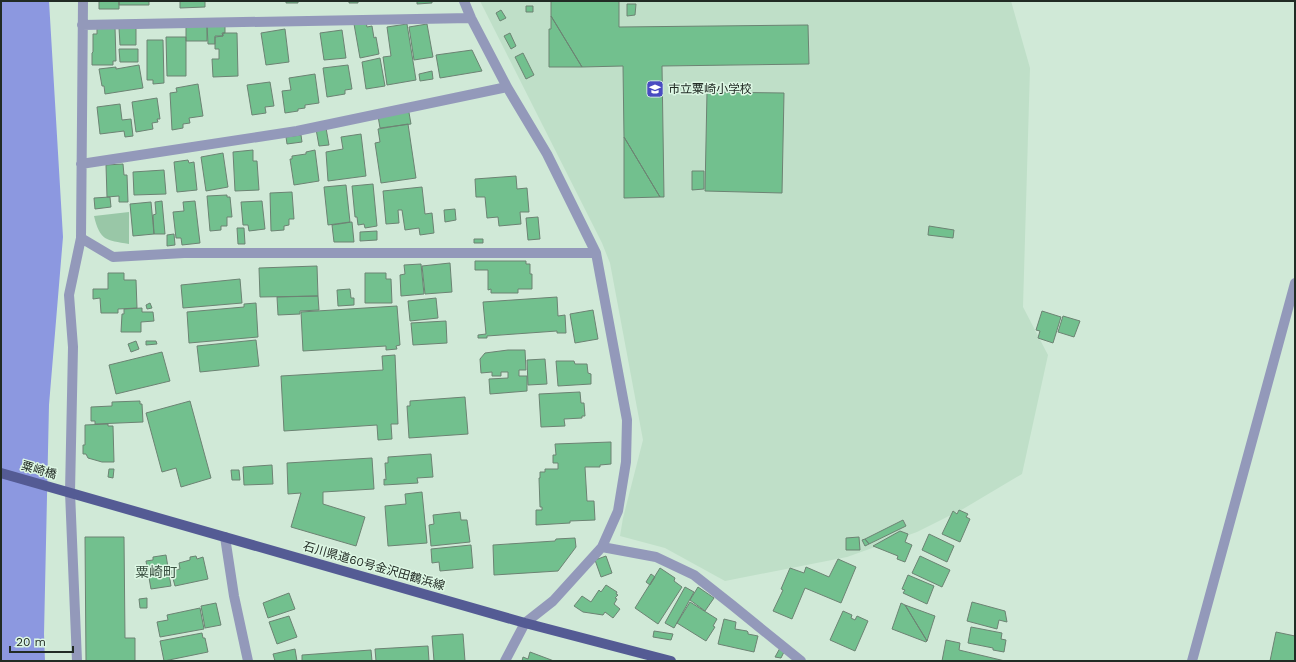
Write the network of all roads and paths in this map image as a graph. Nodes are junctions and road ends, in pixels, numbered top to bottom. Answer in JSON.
{"nodes":[{"id":1,"x":83,"y":1,"type":"edge"},
{"id":2,"x":464,"y":1,"type":"edge"},
{"id":3,"x":471,"y":18,"type":"junction"},
{"id":4,"x":82,"y":25,"type":"junction"},
{"id":5,"x":507,"y":87,"type":"junction"},
{"id":6,"x":82,"y":164,"type":"junction"},
{"id":7,"x":81,"y":238,"type":"junction"},
{"id":8,"x":596,"y":253,"type":"junction"},
{"id":9,"x":1295,"y":283,"type":"edge"},
{"id":10,"x":1,"y":473,"type":"edge"},
{"id":11,"x":70,"y":492,"type":"junction"},
{"id":12,"x":225,"y":537,"type":"junction"},
{"id":13,"x":602,"y":547,"type":"junction"},
{"id":14,"x":526,"y":623,"type":"junction"},
{"id":15,"x":77,"y":661,"type":"edge"},
{"id":16,"x":248,"y":661,"type":"edge"},
{"id":17,"x":505,"y":661,"type":"edge"},
{"id":18,"x":671,"y":661,"type":"edge"},
{"id":19,"x":801,"y":661,"type":"edge"},
{"id":20,"x":1192,"y":661,"type":"edge"}],
"edges":[{"from":1,"to":4,"type":"street"},
{"from":2,"to":3,"type":"street"},
{"from":3,"to":4,"type":"street"},
{"from":3,"to":5,"type":"street"},
{"from":4,"to":6,"type":"street"},
{"from":5,"to":6,"type":"street"},
{"from":5,"to":8,"type":"street"},
{"from":6,"to":7,"type":"street"},
{"from":7,"to":8,"type":"street"},
{"from":7,"to":11,"type":"street"},
{"from":8,"to":13,"type":"street"},
{"from":9,"to":20,"type":"street"},
{"from":10,"to":11,"type":"main road","name":"粟崎橋"},
{"from":11,"to":12,"type":"main road","name":"石川県道60号金沢田鶴浜線"},
{"from":11,"to":15,"type":"street"},
{"from":12,"to":14,"type":"main road","name":"石川県道60号金沢田鶴浜線"},
{"from":12,"to":16,"type":"street"},
{"from":13,"to":14,"type":"street"},
{"from":13,"to":19,"type":"street"},
{"from":14,"to":17,"type":"street"},
{"from":14,"to":18,"type":"main road","name":"石川県道60号金沢田鶴浜線"}]}
